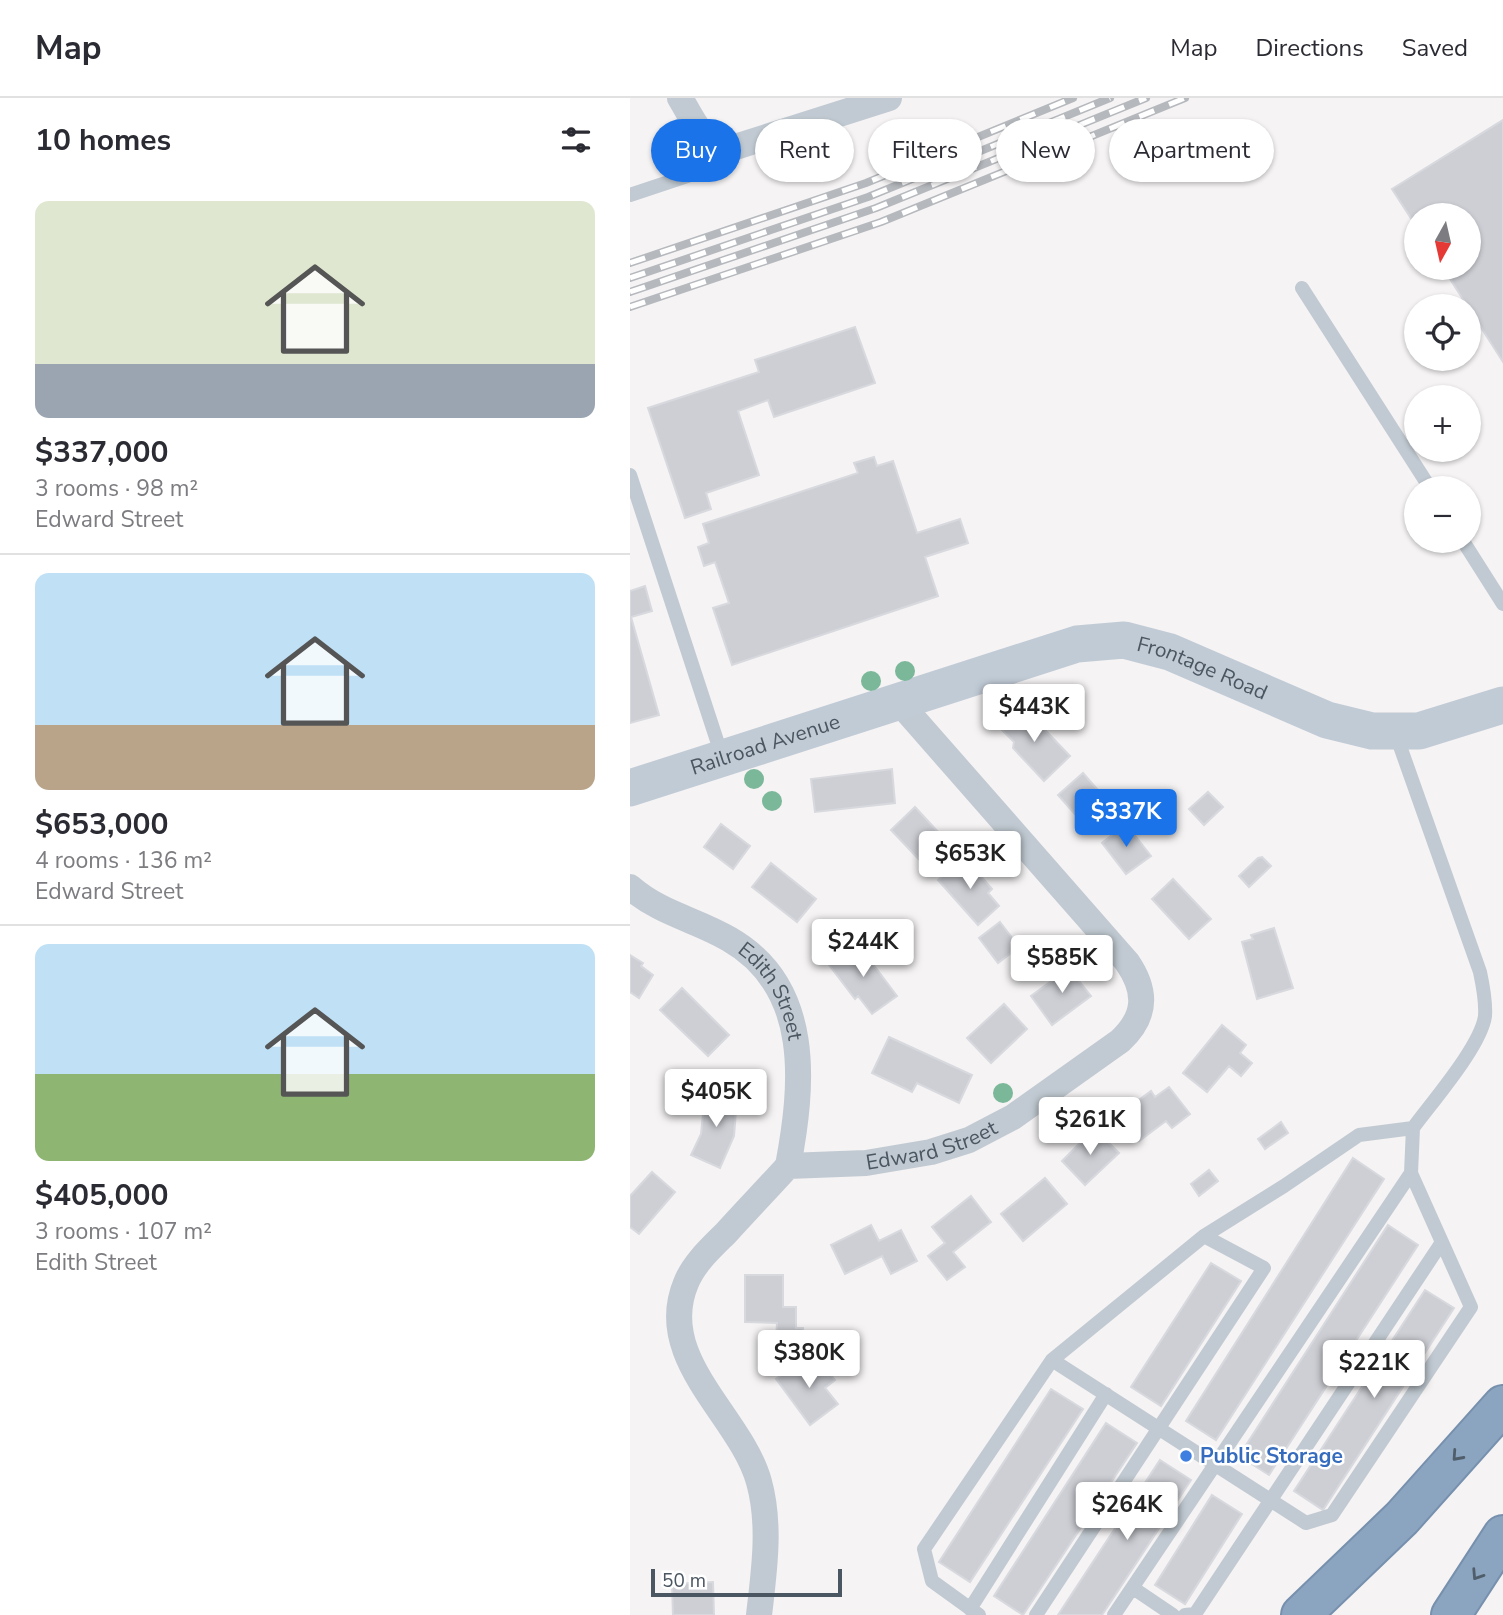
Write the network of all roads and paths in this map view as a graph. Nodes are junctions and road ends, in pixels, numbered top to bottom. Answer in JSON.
{"nodes":[{"id":1,"x":680,"y":98,"type":"edge"},
{"id":2,"x":889,"y":98,"type":"edge"},
{"id":3,"x":692,"y":119,"type":"edge"},
{"id":4,"x":741,"y":145,"type":"edge"},
{"id":5,"x":669,"y":182,"type":"edge"},
{"id":6,"x":630,"y":195,"type":"edge"},
{"id":7,"x":1302,"y":288,"type":"dead end"},
{"id":8,"x":630,"y":475,"type":"edge"},
{"id":9,"x":1422,"y":476,"type":"edge"},
{"id":10,"x":1471,"y":553,"type":"edge"},
{"id":11,"x":1503,"y":604,"type":"edge"},
{"id":12,"x":898,"y":701,"type":"junction"},
{"id":13,"x":1503,"y":705,"type":"edge"},
{"id":14,"x":1394,"y":731,"type":"junction"},
{"id":15,"x":723,"y":758,"type":"junction"},
{"id":16,"x":630,"y":788,"type":"edge"},
{"id":17,"x":630,"y":887,"type":"edge"},
{"id":18,"x":1413,"y":1128,"type":"junction"},
{"id":19,"x":788,"y":1166,"type":"junction"},
{"id":20,"x":1411,"y":1173,"type":"junction"},
{"id":21,"x":1204,"y":1237,"type":"junction"},
{"id":22,"x":1442,"y":1242,"type":"junction"},
{"id":23,"x":1052,"y":1360,"type":"junction"},
{"id":24,"x":1106,"y":1394,"type":"junction"},
{"id":25,"x":1503,"y":1405,"type":"edge"},
{"id":26,"x":1160,"y":1428,"type":"junction"},
{"id":27,"x":1216,"y":1464,"type":"junction"},
{"id":28,"x":1270,"y":1499,"type":"junction"},
{"id":29,"x":1503,"y":1535,"type":"edge"},
{"id":30,"x":1133,"y":1588,"type":"junction"},
{"id":31,"x":975,"y":1612,"type":"edge"},
{"id":32,"x":759,"y":1615,"type":"edge"},
{"id":33,"x":1036,"y":1615,"type":"edge"},
{"id":34,"x":1114,"y":1615,"type":"edge"},
{"id":35,"x":1173,"y":1615,"type":"edge"},
{"id":36,"x":1185,"y":1615,"type":"edge"},
{"id":37,"x":1301,"y":1615,"type":"edge"},
{"id":38,"x":1451,"y":1615,"type":"edge"}],
"edges":[{"from":1,"to":3,"type":"street"},
{"from":2,"to":4,"type":"street"},
{"from":5,"to":6,"type":"lane"},
{"from":7,"to":9,"type":"lane"},
{"from":8,"to":15,"type":"lane"},
{"from":10,"to":11,"type":"lane"},
{"from":12,"to":14,"type":"street","name":"Frontage Road"},
{"from":12,"to":15,"type":"street","name":"Railroad Avenue"},
{"from":12,"to":19,"type":"street","name":"Edward Street"},
{"from":13,"to":14,"type":"street","name":"Frontage Road"},
{"from":14,"to":18,"type":"lane"},
{"from":15,"to":16,"type":"street","name":"Railroad Avenue"},
{"from":17,"to":19,"type":"street","name":"Edith Street"},
{"from":18,"to":20,"type":"lane"},
{"from":18,"to":21,"type":"lane"},
{"from":19,"to":32,"type":"street"},
{"from":20,"to":22,"type":"lane"},
{"from":20,"to":27,"type":"lane"},
{"from":21,"to":23,"type":"lane"},
{"from":21,"to":26,"type":"lane"},
{"from":22,"to":28,"type":"lane"},
{"from":22,"to":28,"type":"lane"},
{"from":23,"to":24,"type":"lane"},
{"from":23,"to":31,"type":"lane"},
{"from":24,"to":26,"type":"lane"},
{"from":24,"to":31,"type":"lane"},
{"from":25,"to":37,"type":"highway","one_way":true},
{"from":26,"to":27,"type":"lane"},
{"from":26,"to":33,"type":"lane"},
{"from":27,"to":28,"type":"lane"},
{"from":27,"to":30,"type":"lane"},
{"from":28,"to":36,"type":"lane"},
{"from":29,"to":38,"type":"highway","one_way":true},
{"from":30,"to":34,"type":"lane"},
{"from":30,"to":35,"type":"lane"}]}
